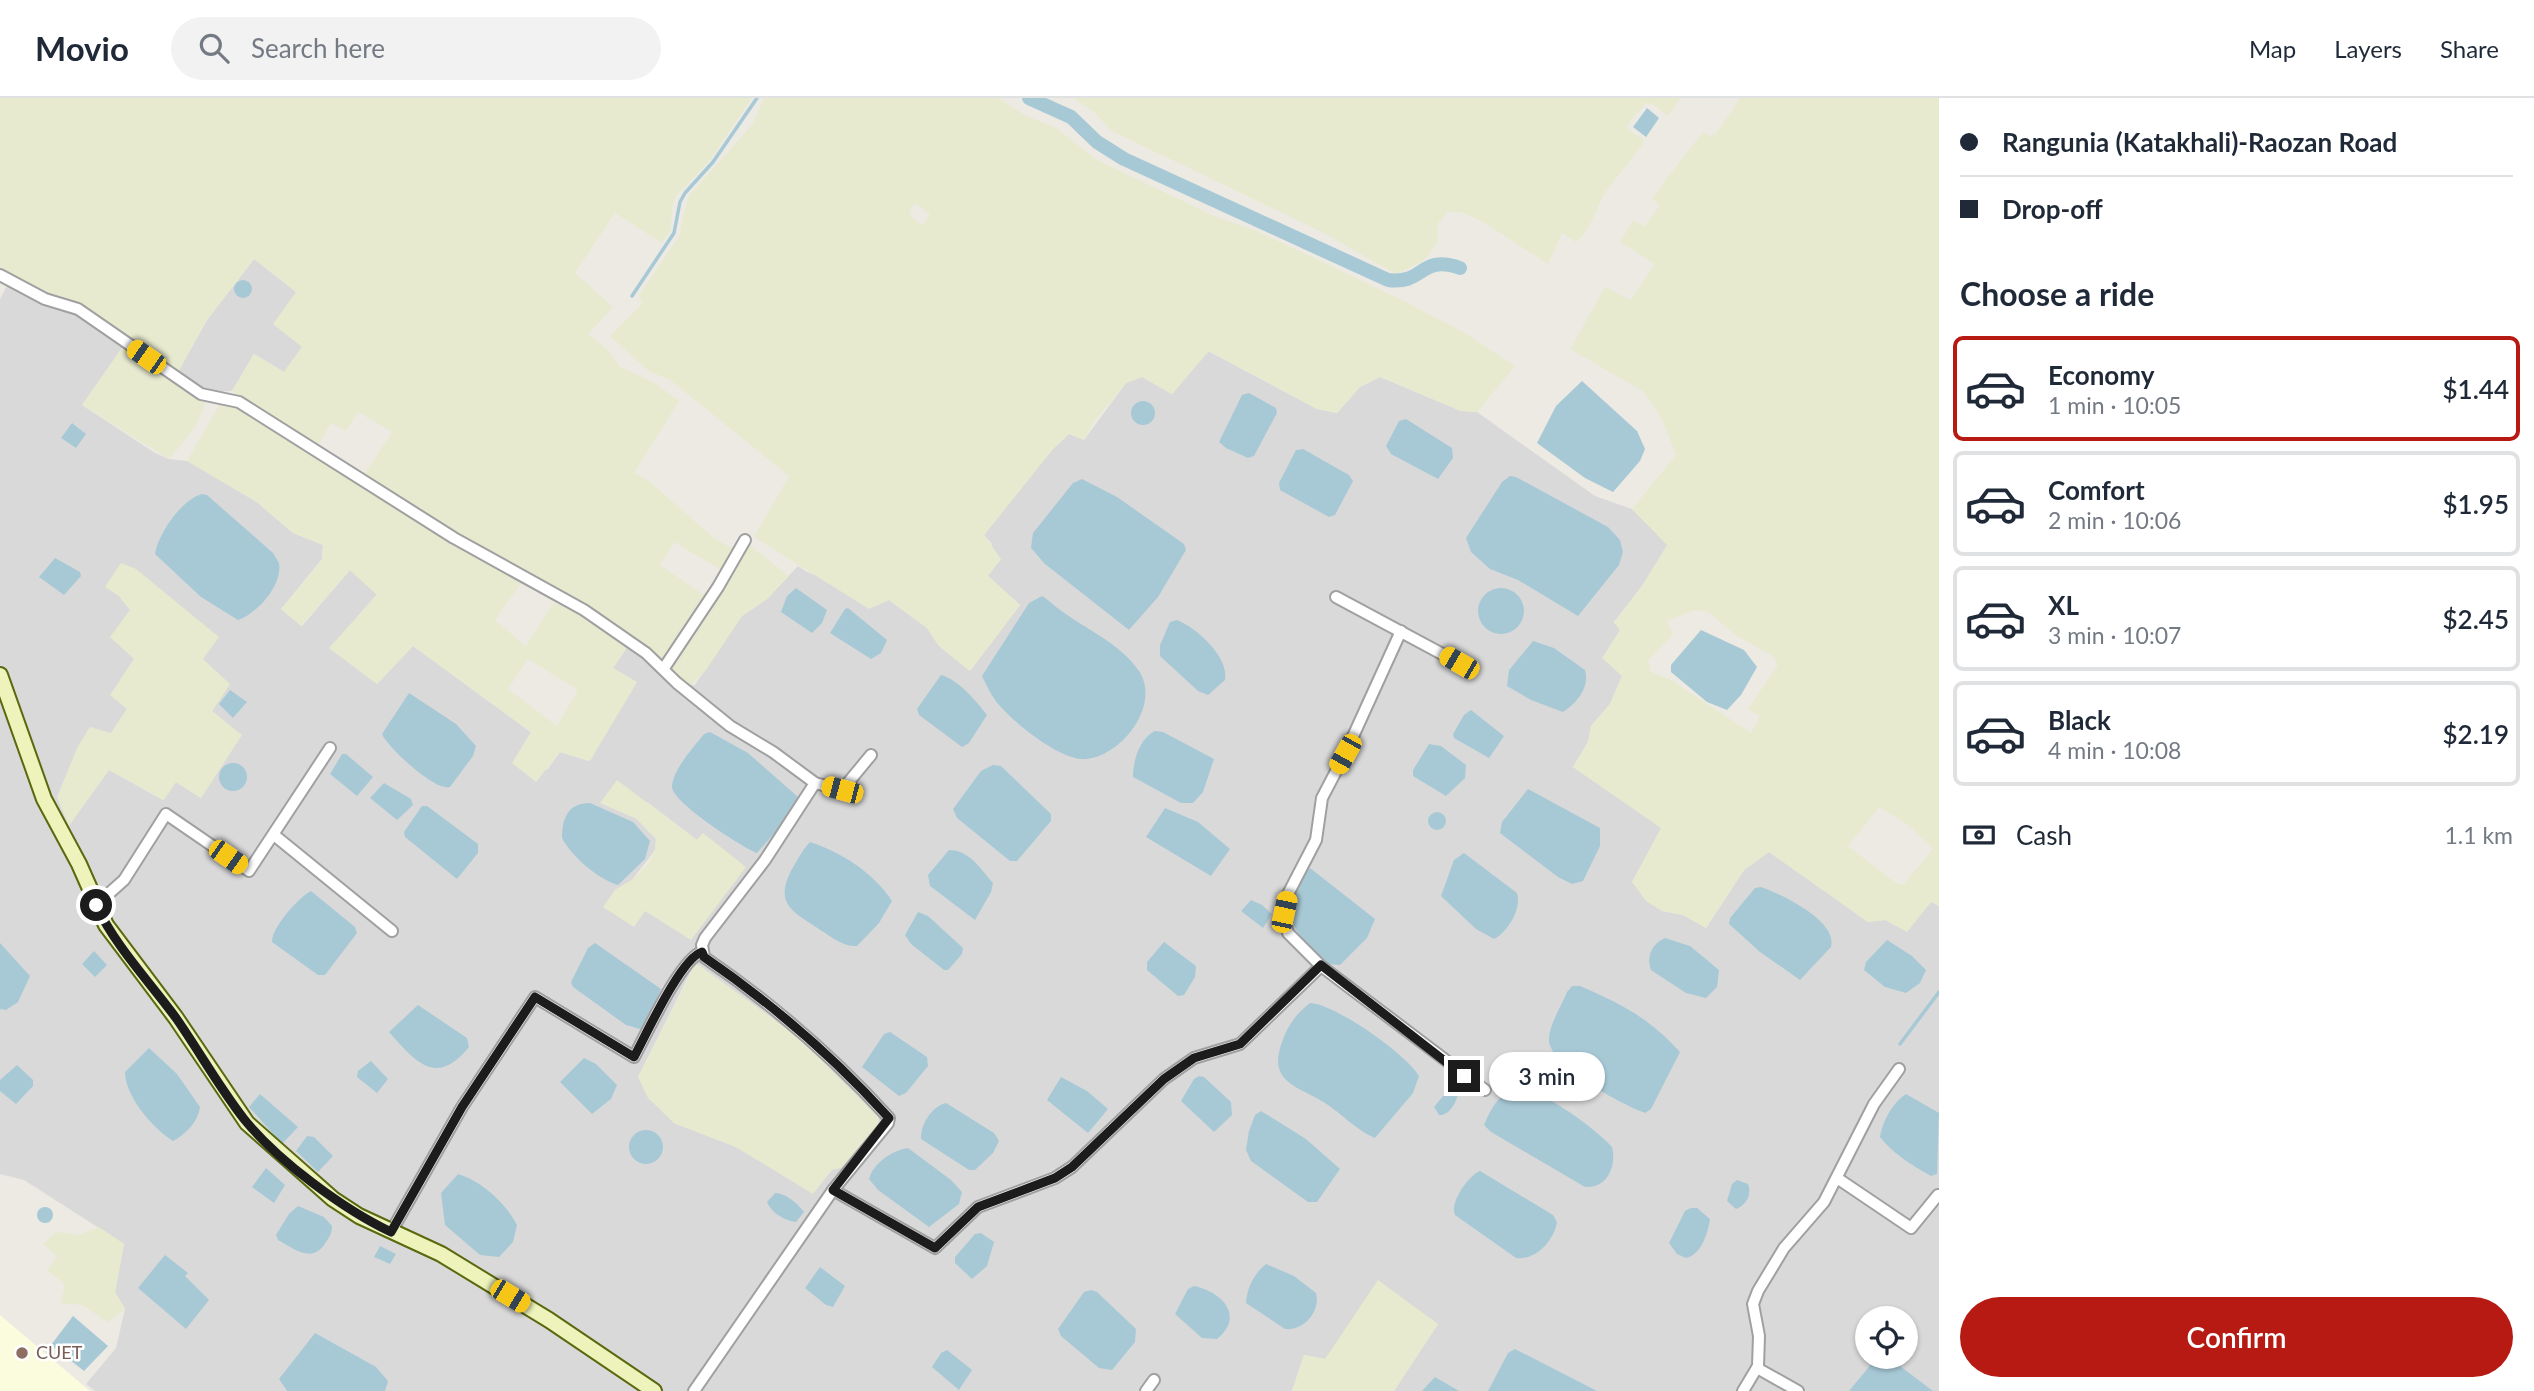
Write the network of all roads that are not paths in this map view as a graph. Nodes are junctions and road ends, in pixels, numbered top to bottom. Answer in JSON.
{"nodes":[{"id":1,"x":0,"y":275,"type":"edge"},
{"id":2,"x":745,"y":540,"type":"dead end"},
{"id":3,"x":1336,"y":597,"type":"dead end"},
{"id":4,"x":1401,"y":631,"type":"junction"},
{"id":5,"x":1459,"y":663,"type":"dead end"},
{"id":6,"x":664,"y":668,"type":"junction"},
{"id":7,"x":0,"y":675,"type":"edge"},
{"id":8,"x":330,"y":748,"type":"dead end"},
{"id":9,"x":871,"y":755,"type":"dead end"},
{"id":10,"x":815,"y":783,"type":"junction"},
{"id":11,"x":274,"y":835,"type":"junction"},
{"id":12,"x":96,"y":905,"type":"junction"},
{"id":13,"x":392,"y":932,"type":"dead end"},
{"id":14,"x":702,"y":952,"type":"junction"},
{"id":15,"x":1321,"y":965,"type":"junction"},
{"id":16,"x":1899,"y":1069,"type":"dead end"},
{"id":17,"x":1485,"y":1090,"type":"dead end"},
{"id":18,"x":1837,"y":1178,"type":"junction"},
{"id":19,"x":833,"y":1190,"type":"junction"},
{"id":20,"x":1938,"y":1195,"type":"edge"},
{"id":21,"x":391,"y":1232,"type":"junction"},
{"id":22,"x":1757,"y":1368,"type":"junction"},
{"id":23,"x":1154,"y":1380,"type":"dead end"},
{"id":24,"x":654,"y":1391,"type":"edge"},
{"id":25,"x":694,"y":1391,"type":"edge"},
{"id":26,"x":1146,"y":1391,"type":"edge"},
{"id":27,"x":1743,"y":1391,"type":"edge"},
{"id":28,"x":1798,"y":1391,"type":"edge"}],
"edges":[{"from":1,"to":6,"type":"street"},
{"from":2,"to":6,"type":"street"},
{"from":3,"to":4,"type":"street"},
{"from":4,"to":5,"type":"street"},
{"from":4,"to":15,"type":"street"},
{"from":6,"to":10,"type":"street"},
{"from":7,"to":12,"type":"main road"},
{"from":8,"to":11,"type":"street"},
{"from":9,"to":10,"type":"street"},
{"from":10,"to":14,"type":"street"},
{"from":11,"to":12,"type":"street"},
{"from":11,"to":13,"type":"street"},
{"from":12,"to":21,"type":"main road"},
{"from":14,"to":19,"type":"street"},
{"from":14,"to":21,"type":"street"},
{"from":15,"to":17,"type":"street"},
{"from":15,"to":19,"type":"street"},
{"from":16,"to":18,"type":"street"},
{"from":18,"to":20,"type":"street"},
{"from":18,"to":22,"type":"street"},
{"from":19,"to":25,"type":"street"},
{"from":21,"to":24,"type":"main road"},
{"from":22,"to":27,"type":"street"},
{"from":22,"to":28,"type":"street"},
{"from":23,"to":26,"type":"street"}]}
